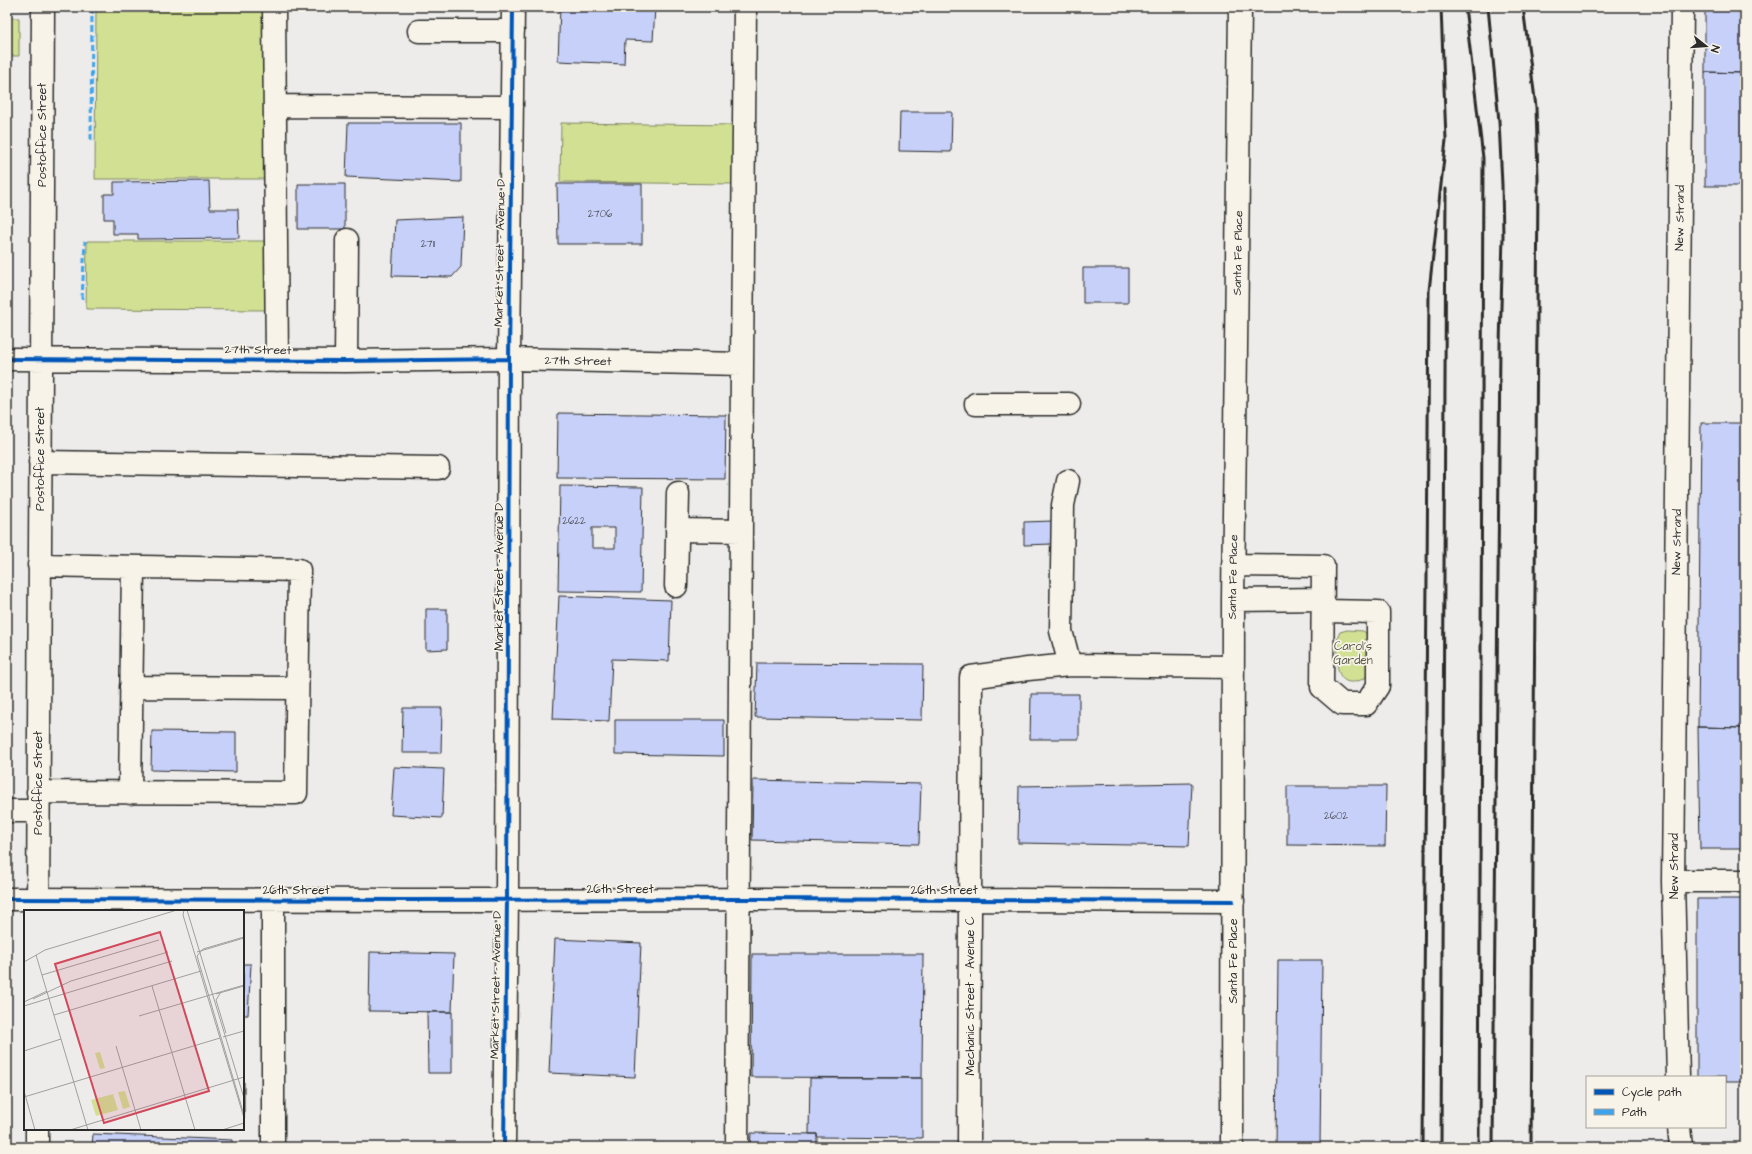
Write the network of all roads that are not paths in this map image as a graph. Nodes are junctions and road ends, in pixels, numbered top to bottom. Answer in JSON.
{"nodes":[{"id":1,"x":43,"y":7,"type":"edge"},
{"id":2,"x":274,"y":7,"type":"edge"},
{"id":3,"x":513,"y":7,"type":"edge"},
{"id":4,"x":745,"y":7,"type":"edge"},
{"id":5,"x":1240,"y":7,"type":"edge"},
{"id":6,"x":1682,"y":7,"type":"edge"},
{"id":7,"x":419,"y":31,"type":"dead end"},
{"id":8,"x":513,"y":31,"type":"junction"},
{"id":9,"x":275,"y":106,"type":"junction"},
{"id":10,"x":512,"y":107,"type":"junction"},
{"id":11,"x":347,"y":240,"type":"dead end"},
{"id":12,"x":7,"y":359,"type":"edge"},
{"id":13,"x":41,"y":359,"type":"junction"},
{"id":14,"x":509,"y":359,"type":"junction"},
{"id":15,"x":277,"y":361,"type":"junction"},
{"id":16,"x":346,"y":361,"type":"junction"},
{"id":17,"x":742,"y":364,"type":"junction"},
{"id":18,"x":976,"y":404,"type":"dead end"},
{"id":19,"x":1069,"y":404,"type":"dead end"},
{"id":20,"x":40,"y":462,"type":"junction"},
{"id":21,"x":438,"y":468,"type":"dead end"},
{"id":22,"x":1068,"y":481,"type":"dead end"},
{"id":23,"x":678,"y":493,"type":"dead end"},
{"id":24,"x":677,"y":530,"type":"junction"},
{"id":25,"x":741,"y":531,"type":"junction"},
{"id":26,"x":39,"y":565,"type":"junction"},
{"id":27,"x":1233,"y":565,"type":"junction"},
{"id":28,"x":133,"y":567,"type":"junction"},
{"id":29,"x":676,"y":586,"type":"dead end"},
{"id":30,"x":1233,"y":600,"type":"junction"},
{"id":31,"x":1323,"y":605,"type":"junction"},
{"id":32,"x":1070,"y":665,"type":"junction"},
{"id":33,"x":1232,"y":667,"type":"junction"},
{"id":34,"x":131,"y":687,"type":"junction"},
{"id":35,"x":297,"y":688,"type":"junction"},
{"id":36,"x":130,"y":792,"type":"junction"},
{"id":37,"x":38,"y":801,"type":"junction"},
{"id":38,"x":7,"y":811,"type":"edge"},
{"id":39,"x":1673,"y":881,"type":"junction"},
{"id":40,"x":1745,"y":881,"type":"edge"},
{"id":41,"x":7,"y":899,"type":"edge"},
{"id":42,"x":508,"y":899,"type":"junction"},
{"id":43,"x":739,"y":899,"type":"junction"},
{"id":44,"x":273,"y":900,"type":"junction"},
{"id":45,"x":970,"y":900,"type":"junction"},
{"id":46,"x":1233,"y":901,"type":"junction"},
{"id":47,"x":38,"y":905,"type":"edge"},
{"id":48,"x":1678,"y":1076,"type":"edge"},
{"id":49,"x":1680,"y":1128,"type":"edge"},
{"id":50,"x":37,"y":1130,"type":"edge"},
{"id":51,"x":37,"y":1147,"type":"edge"},
{"id":52,"x":273,"y":1147,"type":"edge"},
{"id":53,"x":504,"y":1147,"type":"edge"},
{"id":54,"x":737,"y":1147,"type":"edge"},
{"id":55,"x":969,"y":1147,"type":"edge"},
{"id":56,"x":1232,"y":1147,"type":"edge"},
{"id":57,"x":1681,"y":1147,"type":"edge"}],
"edges":[{"from":1,"to":13,"type":"street","name":"Postoffice Street"},
{"from":2,"to":9,"type":"street"},
{"from":3,"to":8,"type":"street","name":"Market Street - Avenue D"},
{"from":4,"to":17,"type":"street"},
{"from":5,"to":27,"type":"street","name":"Santa Fe Place"},
{"from":6,"to":39,"type":"street","name":"New Strand"},
{"from":7,"to":8,"type":"street"},
{"from":8,"to":10,"type":"street","name":"Market Street - Avenue D"},
{"from":9,"to":10,"type":"street"},
{"from":9,"to":15,"type":"street"},
{"from":10,"to":14,"type":"street","name":"Market Street - Avenue D"},
{"from":11,"to":16,"type":"street"},
{"from":12,"to":13,"type":"street","name":"27th Street"},
{"from":13,"to":15,"type":"street","name":"27th Street"},
{"from":13,"to":20,"type":"street","name":"Postoffice Street"},
{"from":14,"to":16,"type":"street","name":"27th Street"},
{"from":14,"to":17,"type":"street","name":"27th Street"},
{"from":14,"to":42,"type":"street","name":"Market Street - Avenue D"},
{"from":15,"to":16,"type":"street","name":"27th Street"},
{"from":17,"to":25,"type":"street"},
{"from":18,"to":19,"type":"street"},
{"from":20,"to":21,"type":"street"},
{"from":20,"to":26,"type":"street","name":"Postoffice Street"},
{"from":22,"to":32,"type":"street"},
{"from":23,"to":24,"type":"street"},
{"from":24,"to":25,"type":"street"},
{"from":24,"to":29,"type":"street"},
{"from":25,"to":43,"type":"street"},
{"from":26,"to":28,"type":"street"},
{"from":26,"to":37,"type":"street","name":"Postoffice Street"},
{"from":27,"to":30,"type":"street","name":"Santa Fe Place"},
{"from":27,"to":31,"type":"street"},
{"from":28,"to":34,"type":"street"},
{"from":28,"to":35,"type":"street"},
{"from":30,"to":31,"type":"street"},
{"from":30,"to":33,"type":"street","name":"Santa Fe Place"},
{"from":31,"to":31,"type":"street"},
{"from":32,"to":33,"type":"street"},
{"from":32,"to":45,"type":"street","name":"Mechanic Street - Avenue C"},
{"from":33,"to":46,"type":"street","name":"Santa Fe Place"},
{"from":34,"to":35,"type":"street"},
{"from":34,"to":36,"type":"street"},
{"from":35,"to":36,"type":"street"},
{"from":36,"to":37,"type":"street"},
{"from":37,"to":38,"type":"street"},
{"from":37,"to":47,"type":"street","name":"Postoffice Street"},
{"from":39,"to":40,"type":"street"},
{"from":39,"to":48,"type":"street","name":"New Strand"},
{"from":41,"to":47,"type":"street","name":"26th Street"},
{"from":42,"to":43,"type":"street","name":"26th Street"},
{"from":42,"to":44,"type":"street","name":"26th Street"},
{"from":42,"to":53,"type":"street","name":"Market Street - Avenue D"},
{"from":43,"to":45,"type":"street","name":"26th Street"},
{"from":43,"to":54,"type":"street"},
{"from":44,"to":47,"type":"street","name":"26th Street"},
{"from":44,"to":52,"type":"street"},
{"from":45,"to":46,"type":"street","name":"26th Street"},
{"from":45,"to":55,"type":"street","name":"Mechanic Street - Avenue C"},
{"from":46,"to":56,"type":"street","name":"Santa Fe Place"},
{"from":49,"to":57,"type":"street"},
{"from":50,"to":51,"type":"street"}]}
